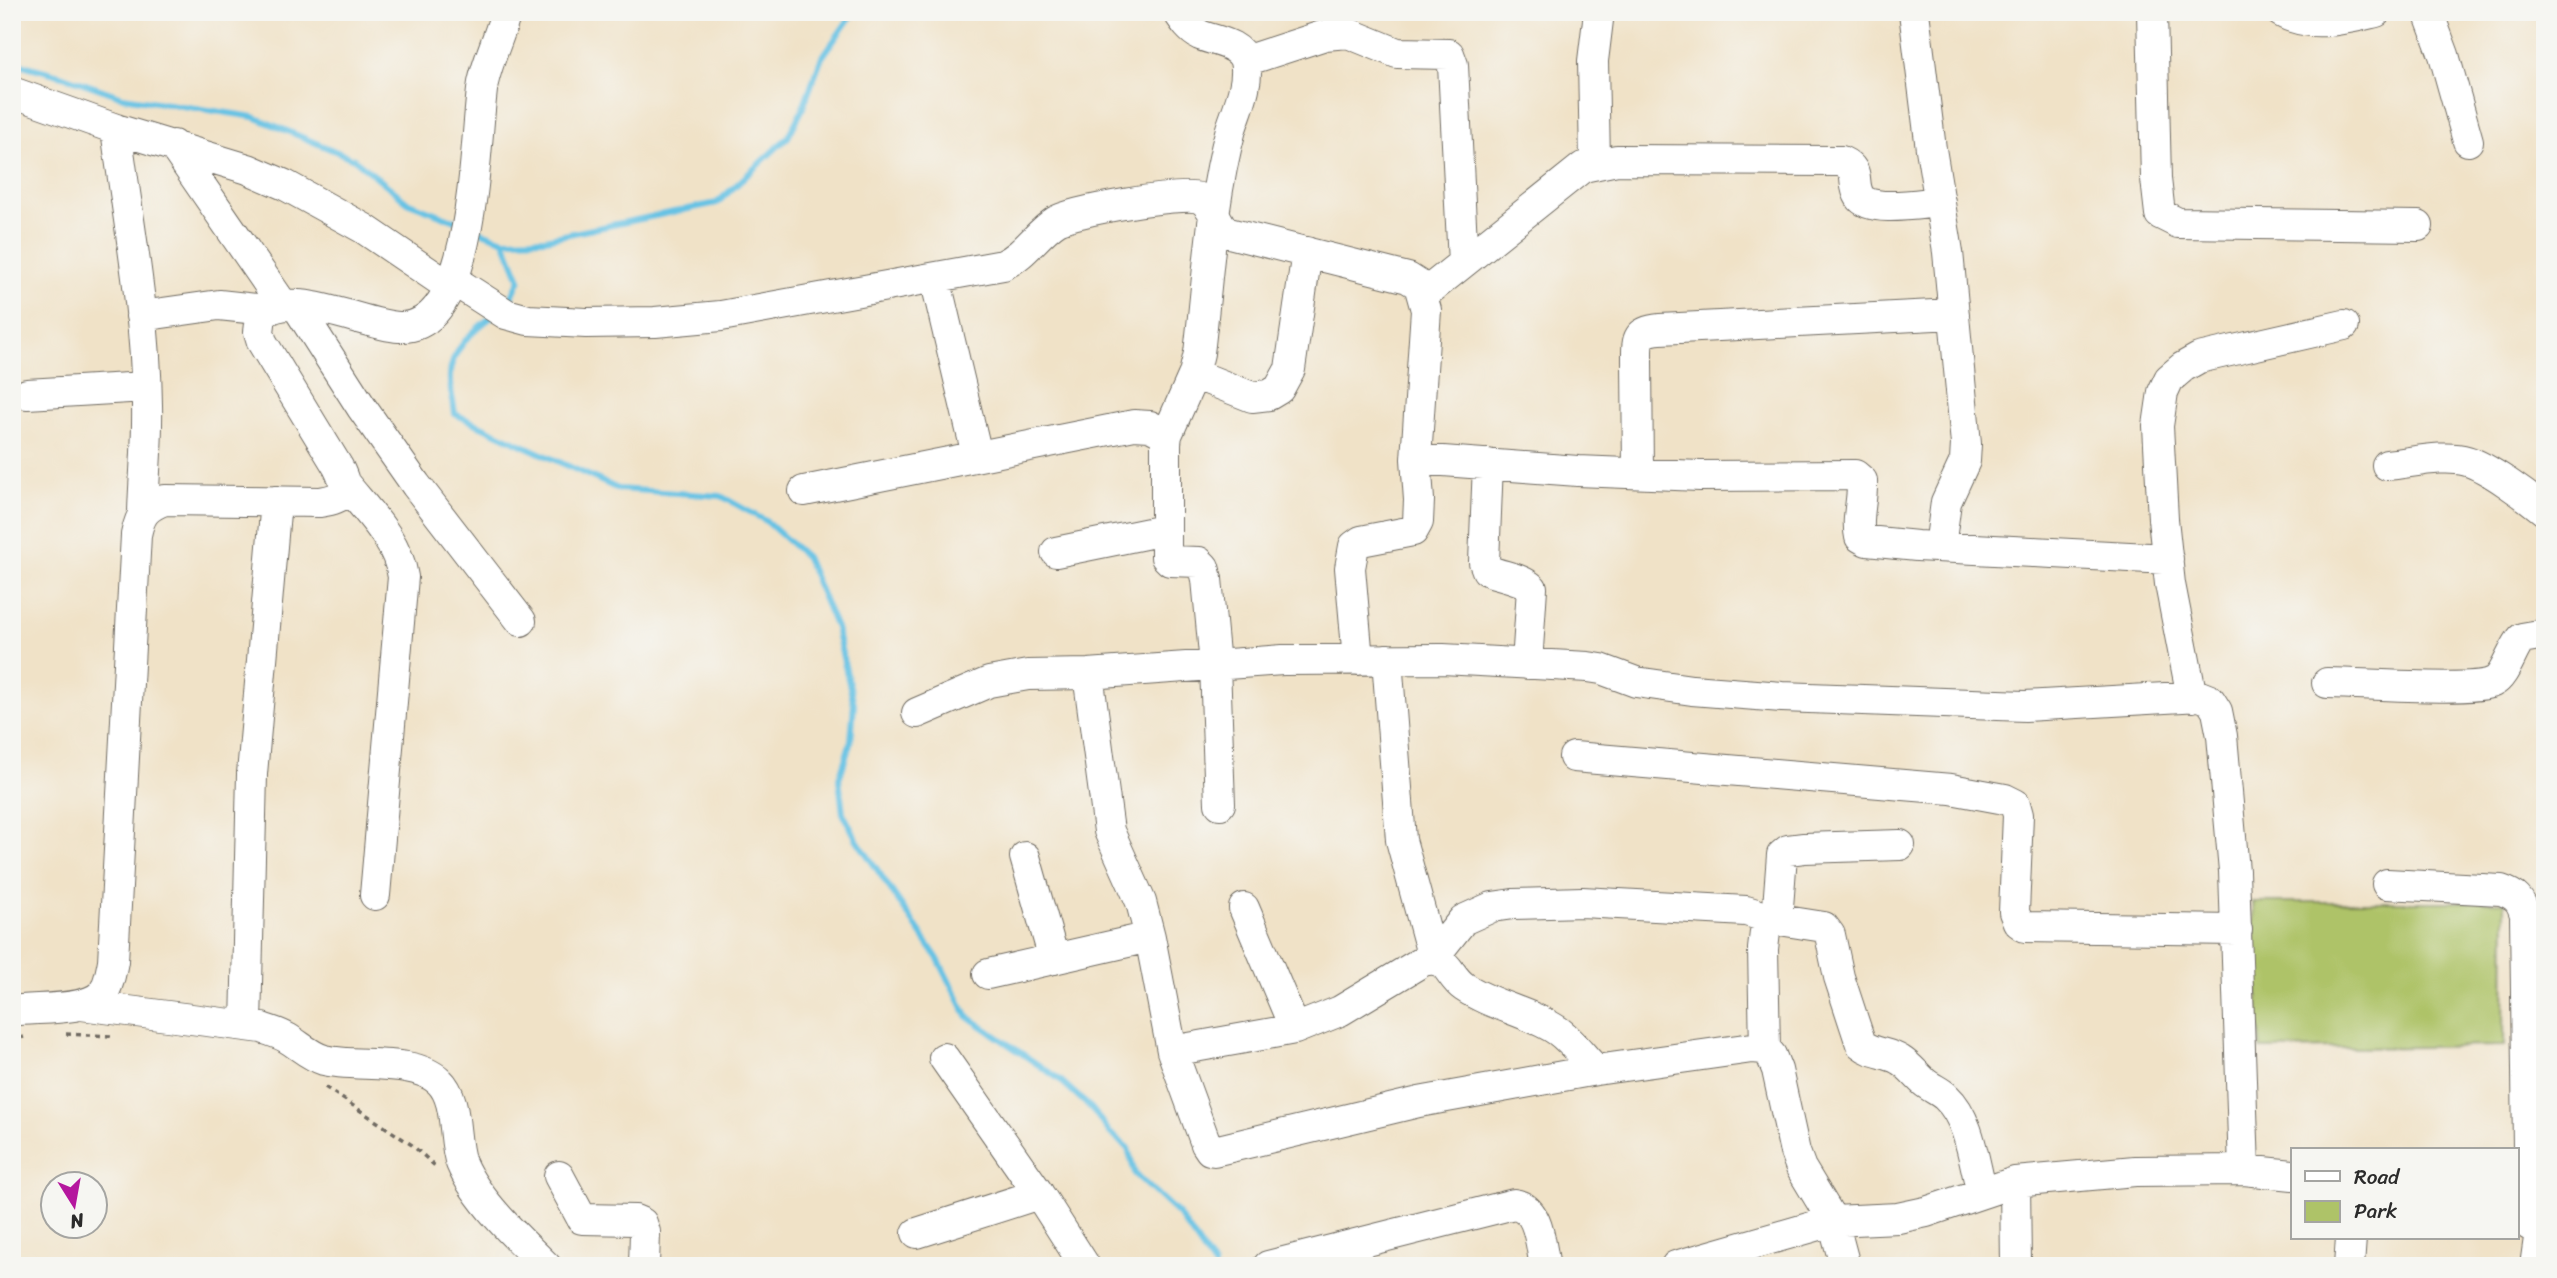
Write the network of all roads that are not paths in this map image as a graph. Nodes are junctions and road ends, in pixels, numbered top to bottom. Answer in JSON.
{"nodes":[{"id":1,"x":506,"y":12,"type":"edge"},
{"id":2,"x":1178,"y":12,"type":"edge"},
{"id":3,"x":1599,"y":12,"type":"edge"},
{"id":4,"x":1914,"y":12,"type":"edge"},
{"id":5,"x":2152,"y":12,"type":"edge"},
{"id":6,"x":2281,"y":12,"type":"edge"},
{"id":7,"x":2376,"y":12,"type":"edge"},
{"id":8,"x":2428,"y":12,"type":"edge"},
{"id":9,"x":1245,"y":61,"type":"junction"},
{"id":10,"x":12,"y":92,"type":"edge"},
{"id":11,"x":116,"y":128,"type":"junction"},
{"id":12,"x":2468,"y":141,"type":"dead end"},
{"id":13,"x":173,"y":145,"type":"junction"},
{"id":14,"x":1595,"y":162,"type":"junction"},
{"id":15,"x":1940,"y":202,"type":"junction"},
{"id":16,"x":1214,"y":216,"type":"junction"},
{"id":17,"x":2418,"y":226,"type":"dead end"},
{"id":18,"x":1307,"y":252,"type":"junction"},
{"id":19,"x":1463,"y":263,"type":"junction"},
{"id":20,"x":455,"y":276,"type":"junction"},
{"id":21,"x":935,"y":278,"type":"junction"},
{"id":22,"x":1423,"y":295,"type":"junction"},
{"id":23,"x":281,"y":307,"type":"junction"},
{"id":24,"x":1954,"y":314,"type":"junction"},
{"id":25,"x":141,"y":316,"type":"junction"},
{"id":26,"x":2344,"y":325,"type":"dead end"},
{"id":27,"x":1194,"y":374,"type":"junction"},
{"id":28,"x":146,"y":387,"type":"junction"},
{"id":29,"x":27,"y":394,"type":"dead end"},
{"id":30,"x":1167,"y":435,"type":"junction"},
{"id":31,"x":977,"y":455,"type":"junction"},
{"id":32,"x":1416,"y":459,"type":"junction"},
{"id":33,"x":1488,"y":464,"type":"junction"},
{"id":34,"x":2386,"y":465,"type":"dead end"},
{"id":35,"x":1638,"y":473,"type":"junction"},
{"id":36,"x":345,"y":485,"type":"junction"},
{"id":37,"x":804,"y":491,"type":"dead end"},
{"id":38,"x":276,"y":501,"type":"junction"},
{"id":39,"x":2545,"y":511,"type":"edge"},
{"id":40,"x":143,"y":512,"type":"junction"},
{"id":41,"x":1164,"y":530,"type":"junction"},
{"id":42,"x":1940,"y":547,"type":"junction"},
{"id":43,"x":1056,"y":552,"type":"dead end"},
{"id":44,"x":2168,"y":559,"type":"junction"},
{"id":45,"x":521,"y":621,"type":"dead end"},
{"id":46,"x":2545,"y":634,"type":"edge"},
{"id":47,"x":1373,"y":659,"type":"junction"},
{"id":48,"x":1527,"y":664,"type":"junction"},
{"id":49,"x":1215,"y":665,"type":"junction"},
{"id":50,"x":1088,"y":674,"type":"junction"},
{"id":51,"x":2327,"y":683,"type":"dead end"},
{"id":52,"x":2192,"y":697,"type":"junction"},
{"id":53,"x":917,"y":713,"type":"dead end"},
{"id":54,"x":1574,"y":757,"type":"dead end"},
{"id":55,"x":1220,"y":804,"type":"dead end"},
{"id":56,"x":1900,"y":845,"type":"dead end"},
{"id":57,"x":1025,"y":857,"type":"dead end"},
{"id":58,"x":2387,"y":884,"type":"dead end"},
{"id":59,"x":375,"y":895,"type":"dead end"},
{"id":60,"x":1244,"y":908,"type":"dead end"},
{"id":61,"x":1773,"y":919,"type":"junction"},
{"id":62,"x":2237,"y":930,"type":"junction"},
{"id":63,"x":1150,"y":937,"type":"junction"},
{"id":64,"x":1433,"y":958,"type":"junction"},
{"id":65,"x":1054,"y":959,"type":"junction"},
{"id":66,"x":988,"y":974,"type":"dead end"},
{"id":67,"x":81,"y":1005,"type":"junction"},
{"id":68,"x":12,"y":1011,"type":"edge"},
{"id":69,"x":2535,"y":1014,"type":"edge"},
{"id":70,"x":246,"y":1025,"type":"junction"},
{"id":71,"x":1295,"y":1029,"type":"junction"},
{"id":72,"x":1765,"y":1049,"type":"junction"},
{"id":73,"x":1172,"y":1051,"type":"junction"},
{"id":74,"x":944,"y":1058,"type":"dead end"},
{"id":75,"x":1596,"y":1070,"type":"junction"},
{"id":76,"x":2244,"y":1170,"type":"junction"},
{"id":77,"x":2291,"y":1175,"type":"edge"},
{"id":78,"x":559,"y":1176,"type":"dead end"},
{"id":79,"x":2015,"y":1182,"type":"junction"},
{"id":80,"x":1982,"y":1193,"type":"junction"},
{"id":81,"x":1039,"y":1194,"type":"junction"},
{"id":82,"x":2534,"y":1212,"type":"edge"},
{"id":83,"x":1833,"y":1220,"type":"junction"},
{"id":84,"x":917,"y":1233,"type":"dead end"},
{"id":85,"x":2351,"y":1240,"type":"edge"},
{"id":86,"x":546,"y":1266,"type":"edge"},
{"id":87,"x":644,"y":1266,"type":"edge"},
{"id":88,"x":1084,"y":1266,"type":"edge"},
{"id":89,"x":1268,"y":1266,"type":"edge"},
{"id":90,"x":1545,"y":1266,"type":"edge"},
{"id":91,"x":1676,"y":1266,"type":"edge"},
{"id":92,"x":1845,"y":1266,"type":"edge"},
{"id":93,"x":2016,"y":1266,"type":"edge"},
{"id":94,"x":2349,"y":1266,"type":"edge"},
{"id":95,"x":2535,"y":1266,"type":"edge"}],
"edges":[{"from":1,"to":20,"type":"street"},
{"from":2,"to":9,"type":"street"},
{"from":3,"to":14,"type":"street"},
{"from":4,"to":15,"type":"street"},
{"from":5,"to":17,"type":"street"},
{"from":6,"to":7,"type":"street"},
{"from":8,"to":12,"type":"street"},
{"from":9,"to":16,"type":"street"},
{"from":9,"to":19,"type":"street"},
{"from":10,"to":11,"type":"street"},
{"from":11,"to":13,"type":"street"},
{"from":11,"to":25,"type":"street"},
{"from":13,"to":20,"type":"street"},
{"from":13,"to":23,"type":"street"},
{"from":14,"to":15,"type":"street"},
{"from":14,"to":19,"type":"street"},
{"from":15,"to":24,"type":"street"},
{"from":16,"to":18,"type":"street"},
{"from":16,"to":21,"type":"street"},
{"from":16,"to":27,"type":"street"},
{"from":18,"to":22,"type":"street"},
{"from":18,"to":27,"type":"street"},
{"from":19,"to":22,"type":"street"},
{"from":20,"to":21,"type":"street"},
{"from":20,"to":23,"type":"street"},
{"from":21,"to":31,"type":"street"},
{"from":22,"to":32,"type":"street"},
{"from":23,"to":25,"type":"street"},
{"from":23,"to":36,"type":"street"},
{"from":23,"to":45,"type":"street"},
{"from":24,"to":35,"type":"street"},
{"from":24,"to":42,"type":"street"},
{"from":25,"to":28,"type":"street"},
{"from":26,"to":44,"type":"street"},
{"from":27,"to":30,"type":"street"},
{"from":28,"to":29,"type":"street"},
{"from":28,"to":40,"type":"street"},
{"from":30,"to":31,"type":"street"},
{"from":30,"to":41,"type":"street"},
{"from":31,"to":37,"type":"street"},
{"from":32,"to":33,"type":"street"},
{"from":32,"to":47,"type":"street"},
{"from":33,"to":35,"type":"street"},
{"from":33,"to":48,"type":"street"},
{"from":34,"to":39,"type":"street"},
{"from":35,"to":42,"type":"street"},
{"from":36,"to":38,"type":"street"},
{"from":36,"to":59,"type":"street"},
{"from":38,"to":40,"type":"street"},
{"from":38,"to":70,"type":"street"},
{"from":40,"to":67,"type":"street"},
{"from":41,"to":43,"type":"street"},
{"from":41,"to":49,"type":"street"},
{"from":42,"to":44,"type":"street"},
{"from":44,"to":52,"type":"street"},
{"from":46,"to":51,"type":"street"},
{"from":47,"to":48,"type":"street"},
{"from":47,"to":49,"type":"street"},
{"from":47,"to":64,"type":"street"},
{"from":48,"to":52,"type":"street"},
{"from":49,"to":50,"type":"street"},
{"from":49,"to":55,"type":"street"},
{"from":50,"to":53,"type":"street"},
{"from":50,"to":63,"type":"street"},
{"from":52,"to":62,"type":"street"},
{"from":54,"to":62,"type":"street"},
{"from":56,"to":61,"type":"street"},
{"from":57,"to":65,"type":"street"},
{"from":58,"to":69,"type":"street"},
{"from":60,"to":71,"type":"street"},
{"from":61,"to":64,"type":"street"},
{"from":61,"to":72,"type":"street"},
{"from":61,"to":80,"type":"street"},
{"from":62,"to":76,"type":"street"},
{"from":63,"to":65,"type":"street"},
{"from":63,"to":73,"type":"street"},
{"from":64,"to":71,"type":"street"},
{"from":64,"to":75,"type":"street"},
{"from":65,"to":66,"type":"street"},
{"from":67,"to":68,"type":"street"},
{"from":67,"to":70,"type":"street"},
{"from":69,"to":82,"type":"street"},
{"from":70,"to":86,"type":"street"},
{"from":71,"to":73,"type":"street"},
{"from":72,"to":75,"type":"street"},
{"from":72,"to":83,"type":"street"},
{"from":73,"to":75,"type":"street"},
{"from":74,"to":81,"type":"street"},
{"from":76,"to":77,"type":"street"},
{"from":76,"to":79,"type":"street"},
{"from":78,"to":87,"type":"street"},
{"from":79,"to":80,"type":"street"},
{"from":79,"to":93,"type":"street"},
{"from":80,"to":83,"type":"street"},
{"from":81,"to":84,"type":"street"},
{"from":81,"to":88,"type":"street"},
{"from":82,"to":95,"type":"street"},
{"from":83,"to":91,"type":"street"},
{"from":83,"to":92,"type":"street"},
{"from":85,"to":94,"type":"street"},
{"from":89,"to":90,"type":"street"}]}
